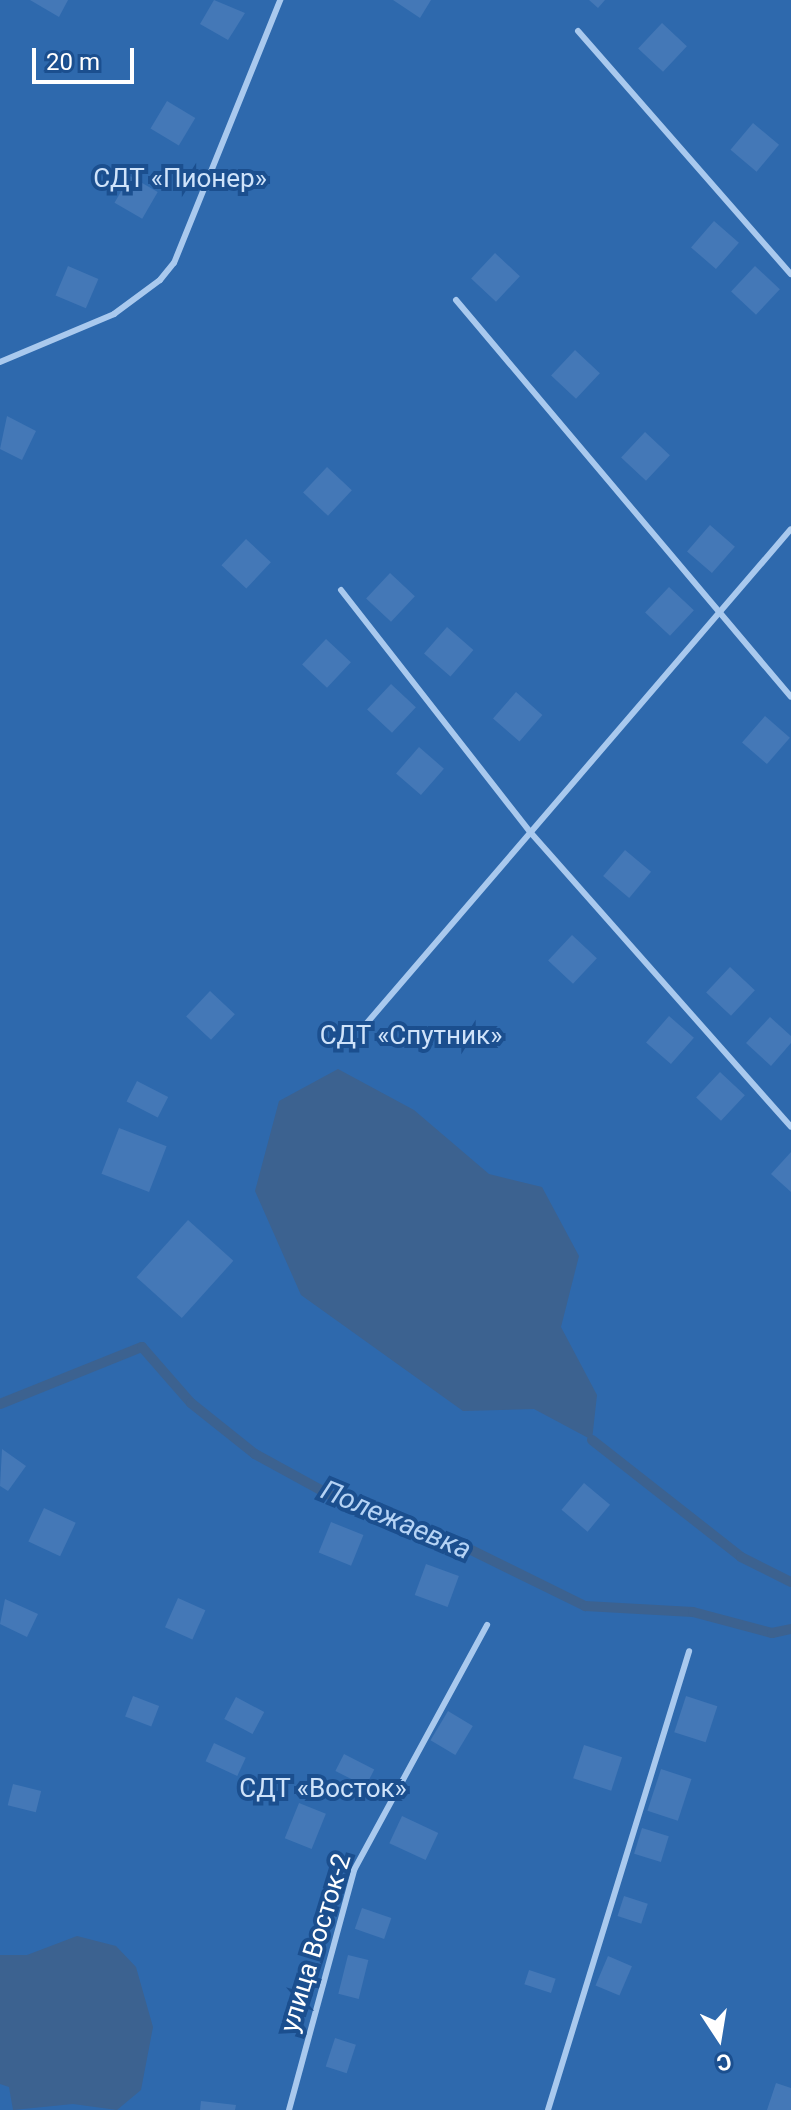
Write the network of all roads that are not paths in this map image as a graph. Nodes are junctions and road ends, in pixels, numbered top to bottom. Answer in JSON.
{"nodes":[{"id":1,"x":280,"y":0,"type":"edge"},
{"id":2,"x":578,"y":31,"type":"dead end"},
{"id":3,"x":791,"y":274,"type":"edge"},
{"id":4,"x":456,"y":300,"type":"dead end"},
{"id":5,"x":0,"y":362,"type":"edge"},
{"id":6,"x":791,"y":529,"type":"edge"},
{"id":7,"x":341,"y":590,"type":"dead end"},
{"id":8,"x":717,"y":615,"type":"junction"},
{"id":9,"x":791,"y":697,"type":"edge"},
{"id":10,"x":531,"y":833,"type":"junction"},
{"id":11,"x":366,"y":1024,"type":"dead end"},
{"id":12,"x":791,"y":1127,"type":"edge"},
{"id":13,"x":487,"y":1625,"type":"dead end"},
{"id":14,"x":689,"y":1651,"type":"dead end"},
{"id":15,"x":289,"y":2110,"type":"edge"},
{"id":16,"x":548,"y":2110,"type":"edge"}],
"edges":[{"from":1,"to":5,"type":"lane"},
{"from":2,"to":3,"type":"lane"},
{"from":4,"to":8,"type":"lane"},
{"from":6,"to":8,"type":"lane"},
{"from":7,"to":10,"type":"lane"},
{"from":8,"to":9,"type":"lane"},
{"from":8,"to":10,"type":"lane"},
{"from":10,"to":11,"type":"lane"},
{"from":10,"to":12,"type":"lane"},
{"from":13,"to":15,"type":"lane","name":"улица Восток-2"},
{"from":14,"to":16,"type":"lane"}]}
